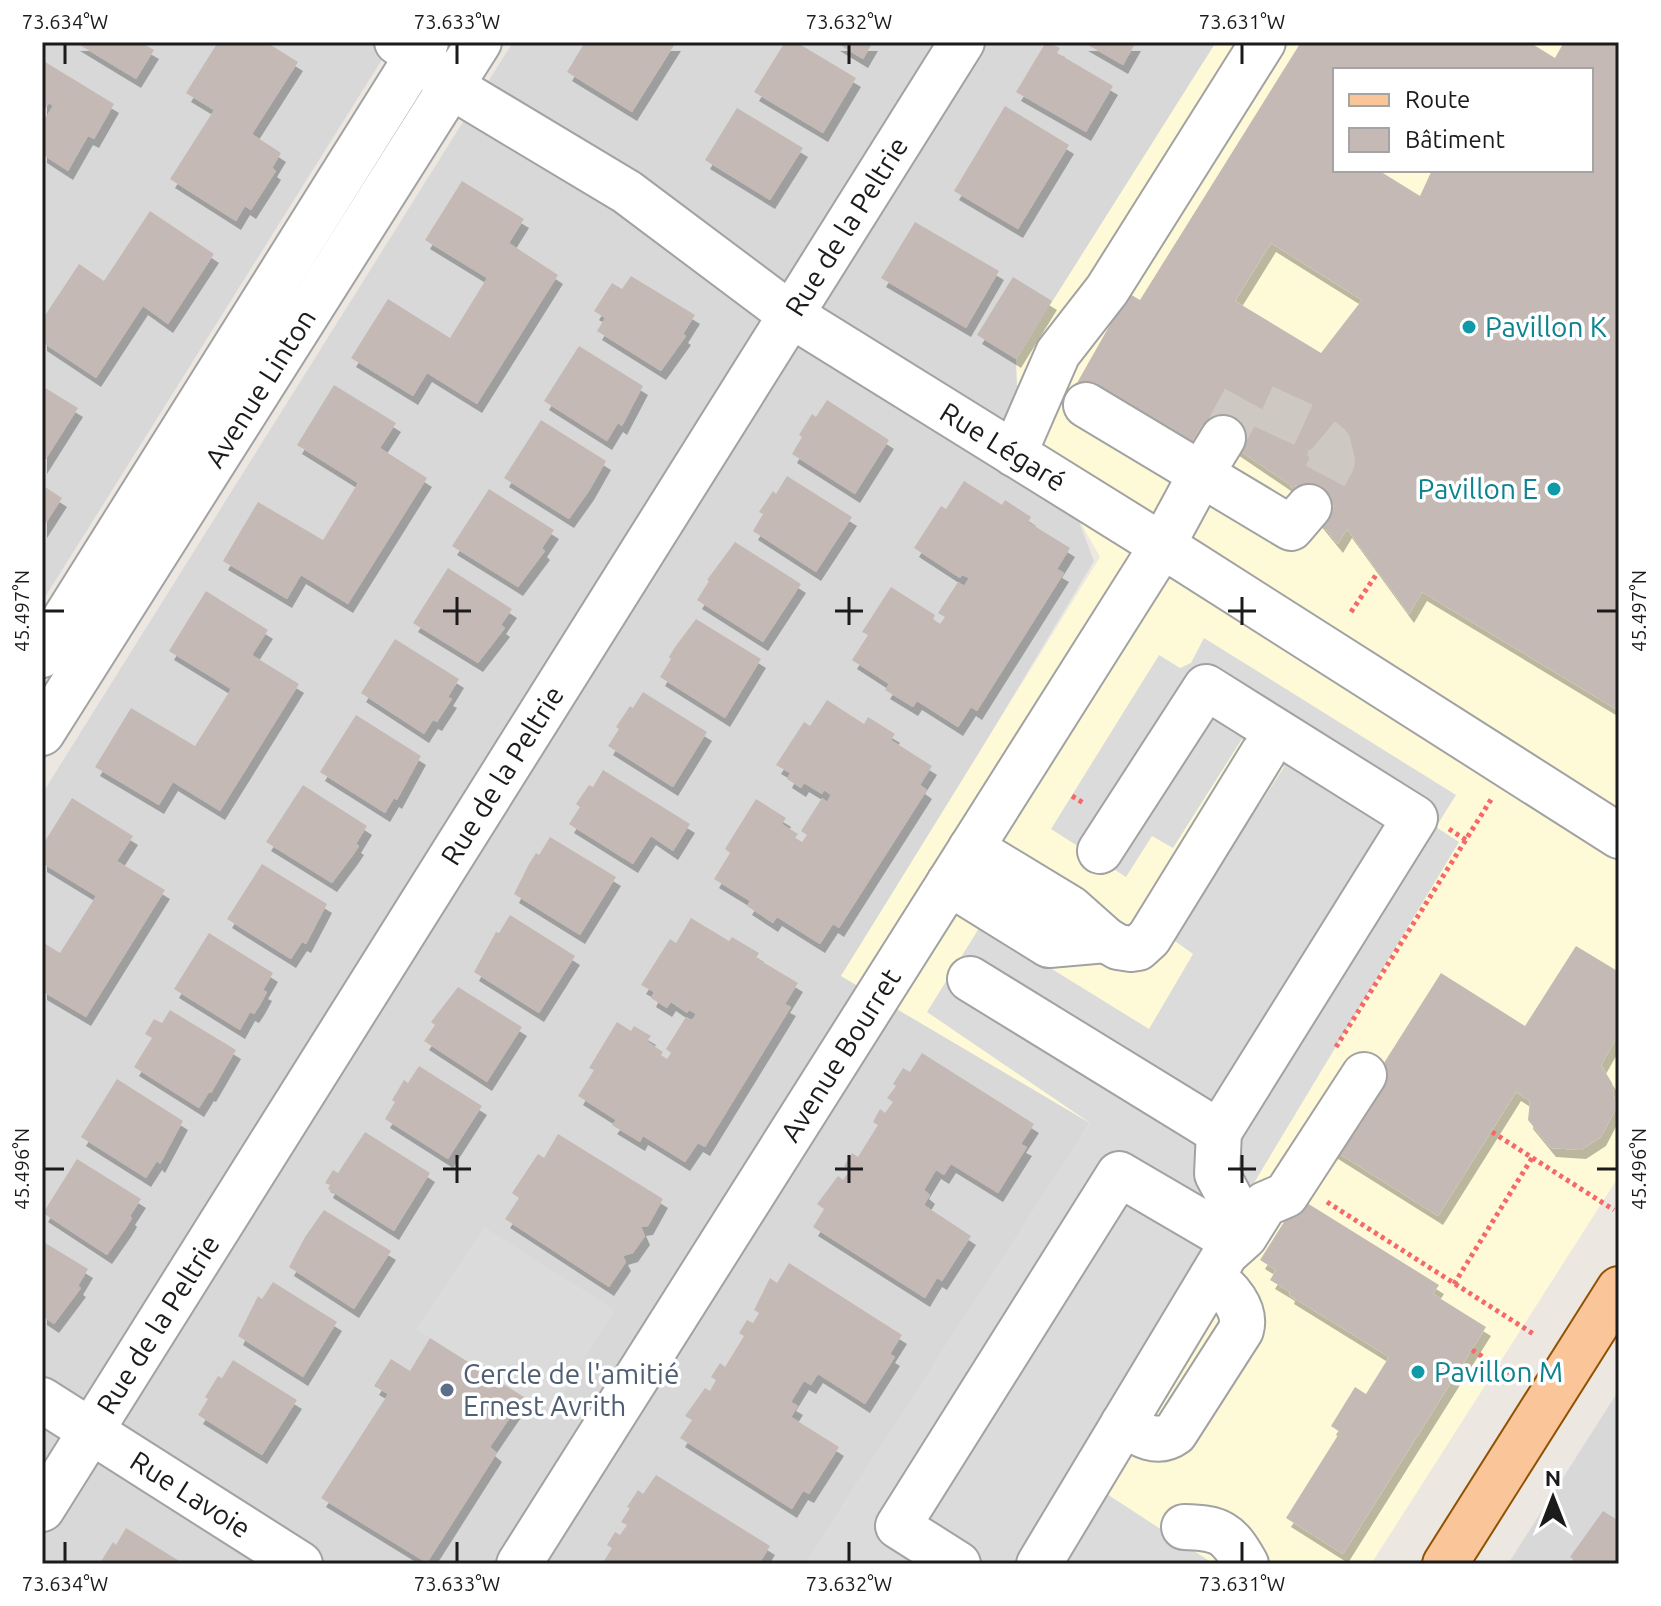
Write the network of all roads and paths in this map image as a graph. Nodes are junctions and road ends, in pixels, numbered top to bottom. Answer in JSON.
{"nodes":[{"id":1,"x":479,"y":42,"type":"edge"},
{"id":2,"x":962,"y":42,"type":"edge"},
{"id":3,"x":1263,"y":42,"type":"edge"},
{"id":4,"x":413,"y":46,"type":"edge"},
{"id":5,"x":452,"y":87,"type":"junction"},
{"id":6,"x":791,"y":315,"type":"junction"},
{"id":7,"x":1086,"y":405,"type":"dead end"},
{"id":8,"x":1014,"y":454,"type":"junction"},
{"id":9,"x":1212,"y":456,"type":"junction"},
{"id":10,"x":1309,"y":507,"type":"tunnel mouth"},
{"id":11,"x":1162,"y":546,"type":"junction"},
{"id":12,"x":1378,"y":572,"type":"dead end"},
{"id":13,"x":1351,"y":612,"type":"dead end"},
{"id":14,"x":42,"y":655,"type":"edge"},
{"id":15,"x":42,"y":733,"type":"edge"},
{"id":16,"x":1263,"y":753,"type":"dead end"},
{"id":17,"x":1493,"y":797,"type":"dead end"},
{"id":18,"x":1619,"y":836,"type":"edge"},
{"id":19,"x":1100,"y":851,"type":"dead end"},
{"id":20,"x":965,"y":857,"type":"junction"},
{"id":21,"x":970,"y":979,"type":"dead end"},
{"id":22,"x":1348,"y":1064,"type":"joint"},
{"id":23,"x":1219,"y":1132,"type":"junction"},
{"id":24,"x":1492,"y":1132,"type":"dead end"},
{"id":25,"x":1532,"y":1158,"type":"junction"},
{"id":26,"x":1318,"y":1197,"type":"dead end"},
{"id":27,"x":1614,"y":1210,"type":"dead end"},
{"id":28,"x":1241,"y":1237,"type":"junction"},
{"id":29,"x":1454,"y":1284,"type":"junction"},
{"id":30,"x":1619,"y":1289,"type":"edge"},
{"id":31,"x":1535,"y":1335,"type":"dead end"},
{"id":32,"x":1472,"y":1350,"type":"dead end"},
{"id":33,"x":1510,"y":1374,"type":"dead end"},
{"id":34,"x":42,"y":1400,"type":"edge"},
{"id":35,"x":91,"y":1431,"type":"junction"},
{"id":36,"x":42,"y":1509,"type":"edge"},
{"id":37,"x":300,"y":1564,"type":"edge"},
{"id":38,"x":519,"y":1564,"type":"edge"},
{"id":39,"x":958,"y":1564,"type":"edge"},
{"id":40,"x":1039,"y":1564,"type":"edge"},
{"id":41,"x":1220,"y":1564,"type":"edge"},
{"id":42,"x":1246,"y":1564,"type":"edge"},
{"id":43,"x":1445,"y":1564,"type":"edge"}],
"edges":[{"from":1,"to":5,"type":"street","name":"Avenue Linton"},
{"from":2,"to":6,"type":"street","name":"Rue de la Peltrie"},
{"from":3,"to":8,"type":"street"},
{"from":4,"to":5,"type":"street","name":"Rue Légaré"},
{"from":4,"to":14,"type":"street","name":"Avenue Linton"},
{"from":5,"to":6,"type":"street","name":"Rue Légaré"},
{"from":5,"to":15,"type":"street","name":"Avenue Linton"},
{"from":6,"to":8,"type":"street","name":"Rue Légaré"},
{"from":6,"to":35,"type":"street","name":"Rue de la Peltrie"},
{"from":7,"to":9,"type":"street"},
{"from":8,"to":11,"type":"street","name":"Rue Légaré"},
{"from":9,"to":10,"type":"street"},
{"from":9,"to":11,"type":"street","name":"Avenue Bourret"},
{"from":11,"to":18,"type":"street","name":"Rue Légaré"},
{"from":11,"to":20,"type":"street","name":"Avenue Bourret"},
{"from":12,"to":13,"type":"path"},
{"from":16,"to":20,"type":"street"},
{"from":17,"to":22,"type":"path"},
{"from":19,"to":23,"type":"street"},
{"from":20,"to":38,"type":"street","name":"Avenue Bourret"},
{"from":21,"to":23,"type":"street"},
{"from":22,"to":28,"type":"street"},
{"from":23,"to":28,"type":"street"},
{"from":24,"to":25,"type":"path"},
{"from":25,"to":27,"type":"path"},
{"from":25,"to":29,"type":"path"},
{"from":26,"to":29,"type":"path"},
{"from":28,"to":39,"type":"street"},
{"from":28,"to":40,"type":"street"},
{"from":29,"to":31,"type":"path"},
{"from":30,"to":43,"type":"main road"},
{"from":32,"to":33,"type":"path"},
{"from":34,"to":35,"type":"street","name":"Rue Lavoie"},
{"from":35,"to":36,"type":"street","name":"Rue de la Peltrie"},
{"from":35,"to":37,"type":"street","name":"Rue Lavoie"},
{"from":41,"to":42,"type":"street"}]}
